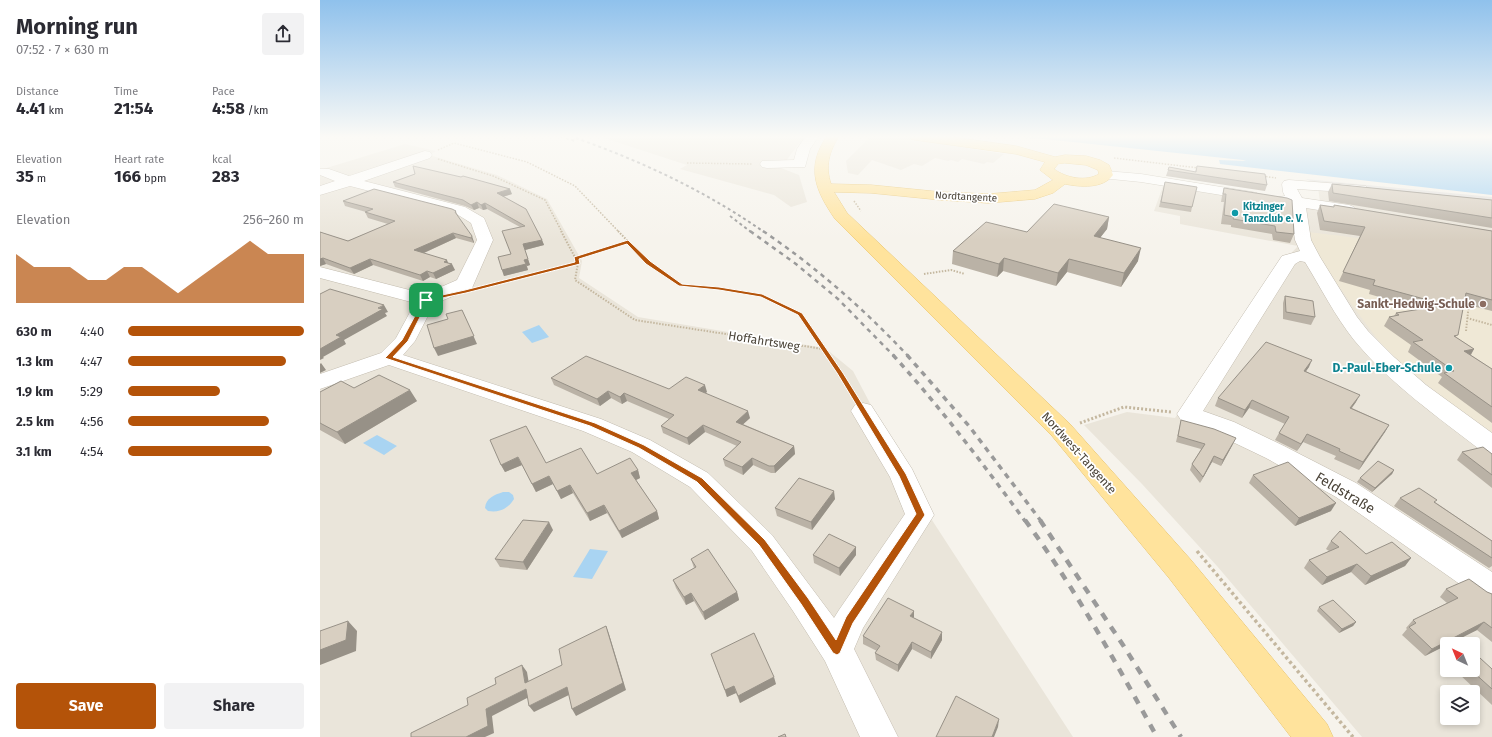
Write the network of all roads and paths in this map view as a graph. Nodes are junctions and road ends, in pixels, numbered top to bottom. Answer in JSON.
{"nodes":[{"id":1,"x":380,"y":170,"type":"edge"},
{"id":2,"x":475,"y":170,"type":"edge"},
{"id":3,"x":544,"y":170,"type":"edge"},
{"id":4,"x":820,"y":170,"type":"edge"},
{"id":5,"x":1047,"y":170,"type":"edge"},
{"id":6,"x":1105,"y":170,"type":"edge"},
{"id":7,"x":324,"y":172,"type":"dead end"},
{"id":8,"x":1106,"y":175,"type":"junction"},
{"id":9,"x":1257,"y":175,"type":"edge"},
{"id":10,"x":1063,"y":179,"type":"junction"},
{"id":11,"x":349,"y":181,"type":"junction"},
{"id":12,"x":824,"y":188,"type":"junction"},
{"id":13,"x":1371,"y":190,"type":"edge"},
{"id":14,"x":320,"y":191,"type":"edge"},
{"id":15,"x":1294,"y":193,"type":"junction"},
{"id":16,"x":1360,"y":212,"type":"edge"},
{"id":17,"x":628,"y":242,"type":"junction"},
{"id":18,"x":1311,"y":257,"type":"junction"},
{"id":19,"x":576,"y":258,"type":"junction"},
{"id":20,"x":578,"y":263,"type":"junction"},
{"id":21,"x":320,"y":272,"type":"edge"},
{"id":22,"x":965,"y":274,"type":"dead end"},
{"id":23,"x":905,"y":278,"type":"junction"},
{"id":24,"x":481,"y":288,"type":"dead end"},
{"id":25,"x":426,"y":300,"type":"junction"},
{"id":26,"x":1470,"y":300,"type":"edge"},
{"id":27,"x":1467,"y":318,"type":"junction"},
{"id":28,"x":1492,"y":325,"type":"edge"},
{"id":29,"x":1466,"y":331,"type":"dead end"},
{"id":30,"x":823,"y":349,"type":"junction"},
{"id":31,"x":388,"y":358,"type":"junction"},
{"id":32,"x":320,"y":382,"type":"edge"},
{"id":33,"x":864,"y":411,"type":"joint"},
{"id":34,"x":1189,"y":414,"type":"junction"},
{"id":35,"x":1061,"y":430,"type":"junction"},
{"id":36,"x":1492,"y":446,"type":"edge"},
{"id":37,"x":1492,"y":589,"type":"edge"},
{"id":38,"x":837,"y":650,"type":"junction"},
{"id":39,"x":879,"y":737,"type":"edge"},
{"id":40,"x":1314,"y":737,"type":"edge"}],
"edges":[{"from":1,"to":11,"type":"street"},
{"from":2,"to":19,"type":"path","name":"Hoffahrtsweg"},
{"from":3,"to":17,"type":"path"},
{"from":4,"to":12,"type":"main road"},
{"from":5,"to":10,"type":"main road"},
{"from":6,"to":8,"type":"main road"},
{"from":7,"to":11,"type":"street"},
{"from":8,"to":10,"type":"main road"},
{"from":8,"to":15,"type":"street"},
{"from":9,"to":15,"type":"path"},
{"from":10,"to":12,"type":"main road","name":"Nordtangente"},
{"from":11,"to":14,"type":"street"},
{"from":11,"to":25,"type":"street"},
{"from":12,"to":23,"type":"main road","name":"Nordwest-Tangente"},
{"from":13,"to":15,"type":"street"},
{"from":15,"to":16,"type":"street"},
{"from":15,"to":18,"type":"street"},
{"from":17,"to":19,"type":"path"},
{"from":17,"to":30,"type":"path"},
{"from":18,"to":34,"type":"street"},
{"from":18,"to":36,"type":"street"},
{"from":19,"to":20,"type":"path","name":"Hoffahrtsweg"},
{"from":20,"to":24,"type":"path"},
{"from":20,"to":30,"type":"path","name":"Hoffahrtsweg"},
{"from":21,"to":25,"type":"street"},
{"from":22,"to":23,"type":"path"},
{"from":23,"to":35,"type":"main road","name":"Nordwest-Tangente"},
{"from":25,"to":31,"type":"street"},
{"from":26,"to":27,"type":"path"},
{"from":27,"to":28,"type":"path"},
{"from":27,"to":29,"type":"path"},
{"from":30,"to":33,"type":"path"},
{"from":31,"to":32,"type":"street"},
{"from":31,"to":38,"type":"street"},
{"from":33,"to":38,"type":"street"},
{"from":34,"to":35,"type":"path"},
{"from":34,"to":37,"type":"street","name":"Feldstraße"},
{"from":35,"to":40,"type":"main road","name":"Nordwest-Tangente"},
{"from":38,"to":39,"type":"street"}]}
